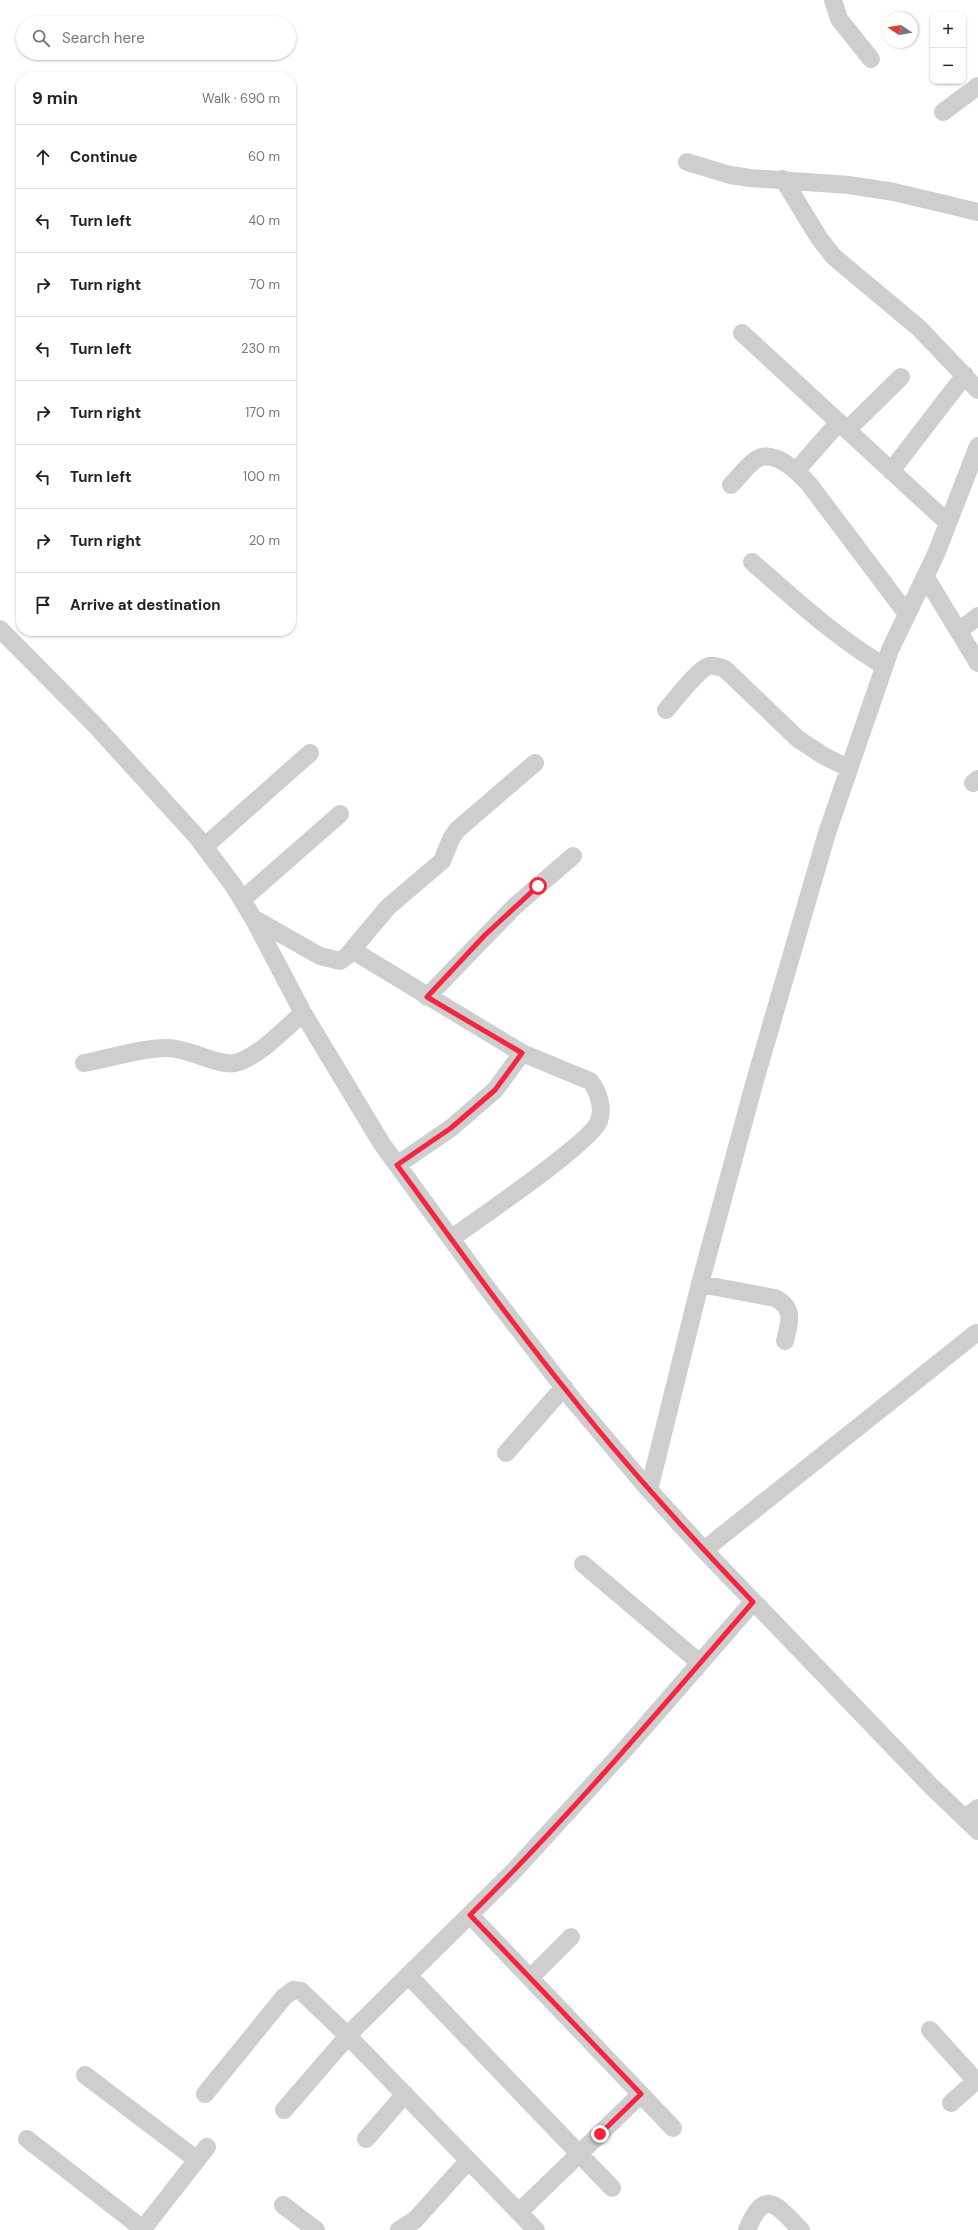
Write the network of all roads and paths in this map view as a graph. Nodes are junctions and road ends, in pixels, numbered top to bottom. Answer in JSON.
{"nodes":[{"id":1,"x":833,"y":0,"type":"edge"},
{"id":2,"x":871,"y":58,"type":"dead end"},
{"id":3,"x":978,"y":86,"type":"edge"},
{"id":4,"x":943,"y":112,"type":"dead end"},
{"id":5,"x":687,"y":162,"type":"dead end"},
{"id":6,"x":783,"y":179,"type":"junction"},
{"id":7,"x":978,"y":212,"type":"edge"},
{"id":8,"x":742,"y":333,"type":"dead end"},
{"id":9,"x":964,"y":375,"type":"junction"},
{"id":10,"x":901,"y":377,"type":"dead end"},
{"id":11,"x":978,"y":390,"type":"edge"},
{"id":12,"x":843,"y":426,"type":"junction"},
{"id":13,"x":978,"y":446,"type":"edge"},
{"id":14,"x":796,"y":470,"type":"junction"},
{"id":15,"x":891,"y":471,"type":"junction"},
{"id":16,"x":731,"y":485,"type":"dead end"},
{"id":17,"x":948,"y":523,"type":"junction"},
{"id":18,"x":752,"y":562,"type":"dead end"},
{"id":19,"x":925,"y":576,"type":"junction"},
{"id":20,"x":907,"y":614,"type":"junction"},
{"id":21,"x":978,"y":616,"type":"edge"},
{"id":22,"x":0,"y":629,"type":"edge"},
{"id":23,"x":959,"y":631,"type":"junction"},
{"id":24,"x":978,"y":663,"type":"edge"},
{"id":25,"x":884,"y":666,"type":"junction"},
{"id":26,"x":666,"y":710,"type":"dead end"},
{"id":27,"x":310,"y":753,"type":"dead end"},
{"id":28,"x":535,"y":763,"type":"dead end"},
{"id":29,"x":848,"y":768,"type":"junction"},
{"id":30,"x":340,"y":814,"type":"dead end"},
{"id":31,"x":204,"y":847,"type":"junction"},
{"id":32,"x":573,"y":856,"type":"dead end"},
{"id":33,"x":243,"y":899,"type":"junction"},
{"id":34,"x":253,"y":918,"type":"junction"},
{"id":35,"x":352,"y":950,"type":"junction"},
{"id":36,"x":427,"y":997,"type":"junction"},
{"id":37,"x":303,"y":1013,"type":"junction"},
{"id":38,"x":522,"y":1053,"type":"junction"},
{"id":39,"x":84,"y":1063,"type":"dead end"},
{"id":40,"x":397,"y":1165,"type":"junction"},
{"id":41,"x":451,"y":1239,"type":"junction"},
{"id":42,"x":700,"y":1284,"type":"junction"},
{"id":43,"x":976,"y":1333,"type":"dead end"},
{"id":44,"x":785,"y":1341,"type":"dead end"},
{"id":45,"x":564,"y":1387,"type":"junction"},
{"id":46,"x":506,"y":1453,"type":"dead end"},
{"id":47,"x":648,"y":1490,"type":"junction"},
{"id":48,"x":704,"y":1550,"type":"junction"},
{"id":49,"x":583,"y":1564,"type":"dead end"},
{"id":50,"x":753,"y":1602,"type":"junction"},
{"id":51,"x":700,"y":1663,"type":"junction"},
{"id":52,"x":971,"y":1813,"type":"edge"},
{"id":53,"x":978,"y":1831,"type":"edge"},
{"id":54,"x":470,"y":1915,"type":"junction"},
{"id":55,"x":571,"y":1937,"type":"dead end"},
{"id":56,"x":408,"y":1975,"type":"junction"},
{"id":57,"x":530,"y":1978,"type":"junction"},
{"id":58,"x":930,"y":2030,"type":"dead end"},
{"id":59,"x":348,"y":2036,"type":"junction"},
{"id":60,"x":85,"y":2075,"type":"dead end"},
{"id":61,"x":977,"y":2080,"type":"edge"},
{"id":62,"x":205,"y":2094,"type":"dead end"},
{"id":63,"x":404,"y":2094,"type":"junction"},
{"id":64,"x":641,"y":2094,"type":"junction"},
{"id":65,"x":952,"y":2103,"type":"dead end"},
{"id":66,"x":284,"y":2110,"type":"dead end"},
{"id":67,"x":673,"y":2128,"type":"dead end"},
{"id":68,"x":27,"y":2139,"type":"dead end"},
{"id":69,"x":366,"y":2139,"type":"dead end"},
{"id":70,"x":579,"y":2154,"type":"junction"},
{"id":71,"x":468,"y":2161,"type":"junction"},
{"id":72,"x":612,"y":2188,"type":"dead end"},
{"id":73,"x":283,"y":2205,"type":"dead end"},
{"id":74,"x":526,"y":2224,"type":"edge"},
{"id":75,"x":143,"y":2229,"type":"edge"},
{"id":76,"x":316,"y":2230,"type":"edge"},
{"id":77,"x":399,"y":2230,"type":"edge"},
{"id":78,"x":747,"y":2230,"type":"edge"},
{"id":79,"x":801,"y":2230,"type":"edge"}],
"edges":[{"from":1,"to":2,"type":"street"},
{"from":3,"to":4,"type":"street"},
{"from":5,"to":6,"type":"street"},
{"from":6,"to":7,"type":"street"},
{"from":6,"to":9,"type":"street"},
{"from":8,"to":12,"type":"street"},
{"from":9,"to":11,"type":"street"},
{"from":9,"to":15,"type":"street"},
{"from":10,"to":12,"type":"street"},
{"from":12,"to":14,"type":"street"},
{"from":12,"to":15,"type":"street"},
{"from":13,"to":17,"type":"street"},
{"from":14,"to":16,"type":"street"},
{"from":14,"to":20,"type":"street"},
{"from":15,"to":17,"type":"street"},
{"from":17,"to":19,"type":"street"},
{"from":18,"to":25,"type":"street"},
{"from":19,"to":20,"type":"street"},
{"from":19,"to":23,"type":"street"},
{"from":20,"to":25,"type":"street"},
{"from":21,"to":23,"type":"street"},
{"from":22,"to":31,"type":"street"},
{"from":23,"to":24,"type":"street"},
{"from":25,"to":29,"type":"street"},
{"from":26,"to":29,"type":"street"},
{"from":27,"to":31,"type":"street"},
{"from":28,"to":35,"type":"street"},
{"from":29,"to":42,"type":"street"},
{"from":30,"to":33,"type":"street"},
{"from":31,"to":33,"type":"street"},
{"from":32,"to":36,"type":"street"},
{"from":33,"to":34,"type":"street"},
{"from":34,"to":35,"type":"street"},
{"from":34,"to":37,"type":"street"},
{"from":35,"to":36,"type":"street"},
{"from":36,"to":38,"type":"street"},
{"from":37,"to":39,"type":"street"},
{"from":37,"to":40,"type":"street"},
{"from":38,"to":40,"type":"street"},
{"from":38,"to":41,"type":"street"},
{"from":40,"to":41,"type":"street"},
{"from":41,"to":45,"type":"street"},
{"from":42,"to":44,"type":"street"},
{"from":42,"to":47,"type":"street"},
{"from":43,"to":48,"type":"street"},
{"from":45,"to":46,"type":"street"},
{"from":45,"to":47,"type":"street"},
{"from":47,"to":48,"type":"street"},
{"from":48,"to":50,"type":"street"},
{"from":49,"to":51,"type":"street"},
{"from":50,"to":51,"type":"street"},
{"from":50,"to":52,"type":"street"},
{"from":51,"to":54,"type":"street"},
{"from":52,"to":53,"type":"street"},
{"from":54,"to":56,"type":"street"},
{"from":54,"to":57,"type":"street"},
{"from":55,"to":57,"type":"street"},
{"from":56,"to":59,"type":"street"},
{"from":56,"to":70,"type":"street"},
{"from":57,"to":64,"type":"street"},
{"from":58,"to":61,"type":"street"},
{"from":59,"to":62,"type":"street"},
{"from":59,"to":63,"type":"street"},
{"from":59,"to":66,"type":"street"},
{"from":60,"to":75,"type":"street"},
{"from":61,"to":65,"type":"street"},
{"from":63,"to":69,"type":"street"},
{"from":63,"to":71,"type":"street"},
{"from":64,"to":67,"type":"street"},
{"from":64,"to":70,"type":"street"},
{"from":68,"to":75,"type":"street"},
{"from":70,"to":72,"type":"street"},
{"from":70,"to":74,"type":"street"},
{"from":71,"to":74,"type":"street"},
{"from":71,"to":77,"type":"street"},
{"from":73,"to":76,"type":"street"},
{"from":78,"to":79,"type":"street"}]}
